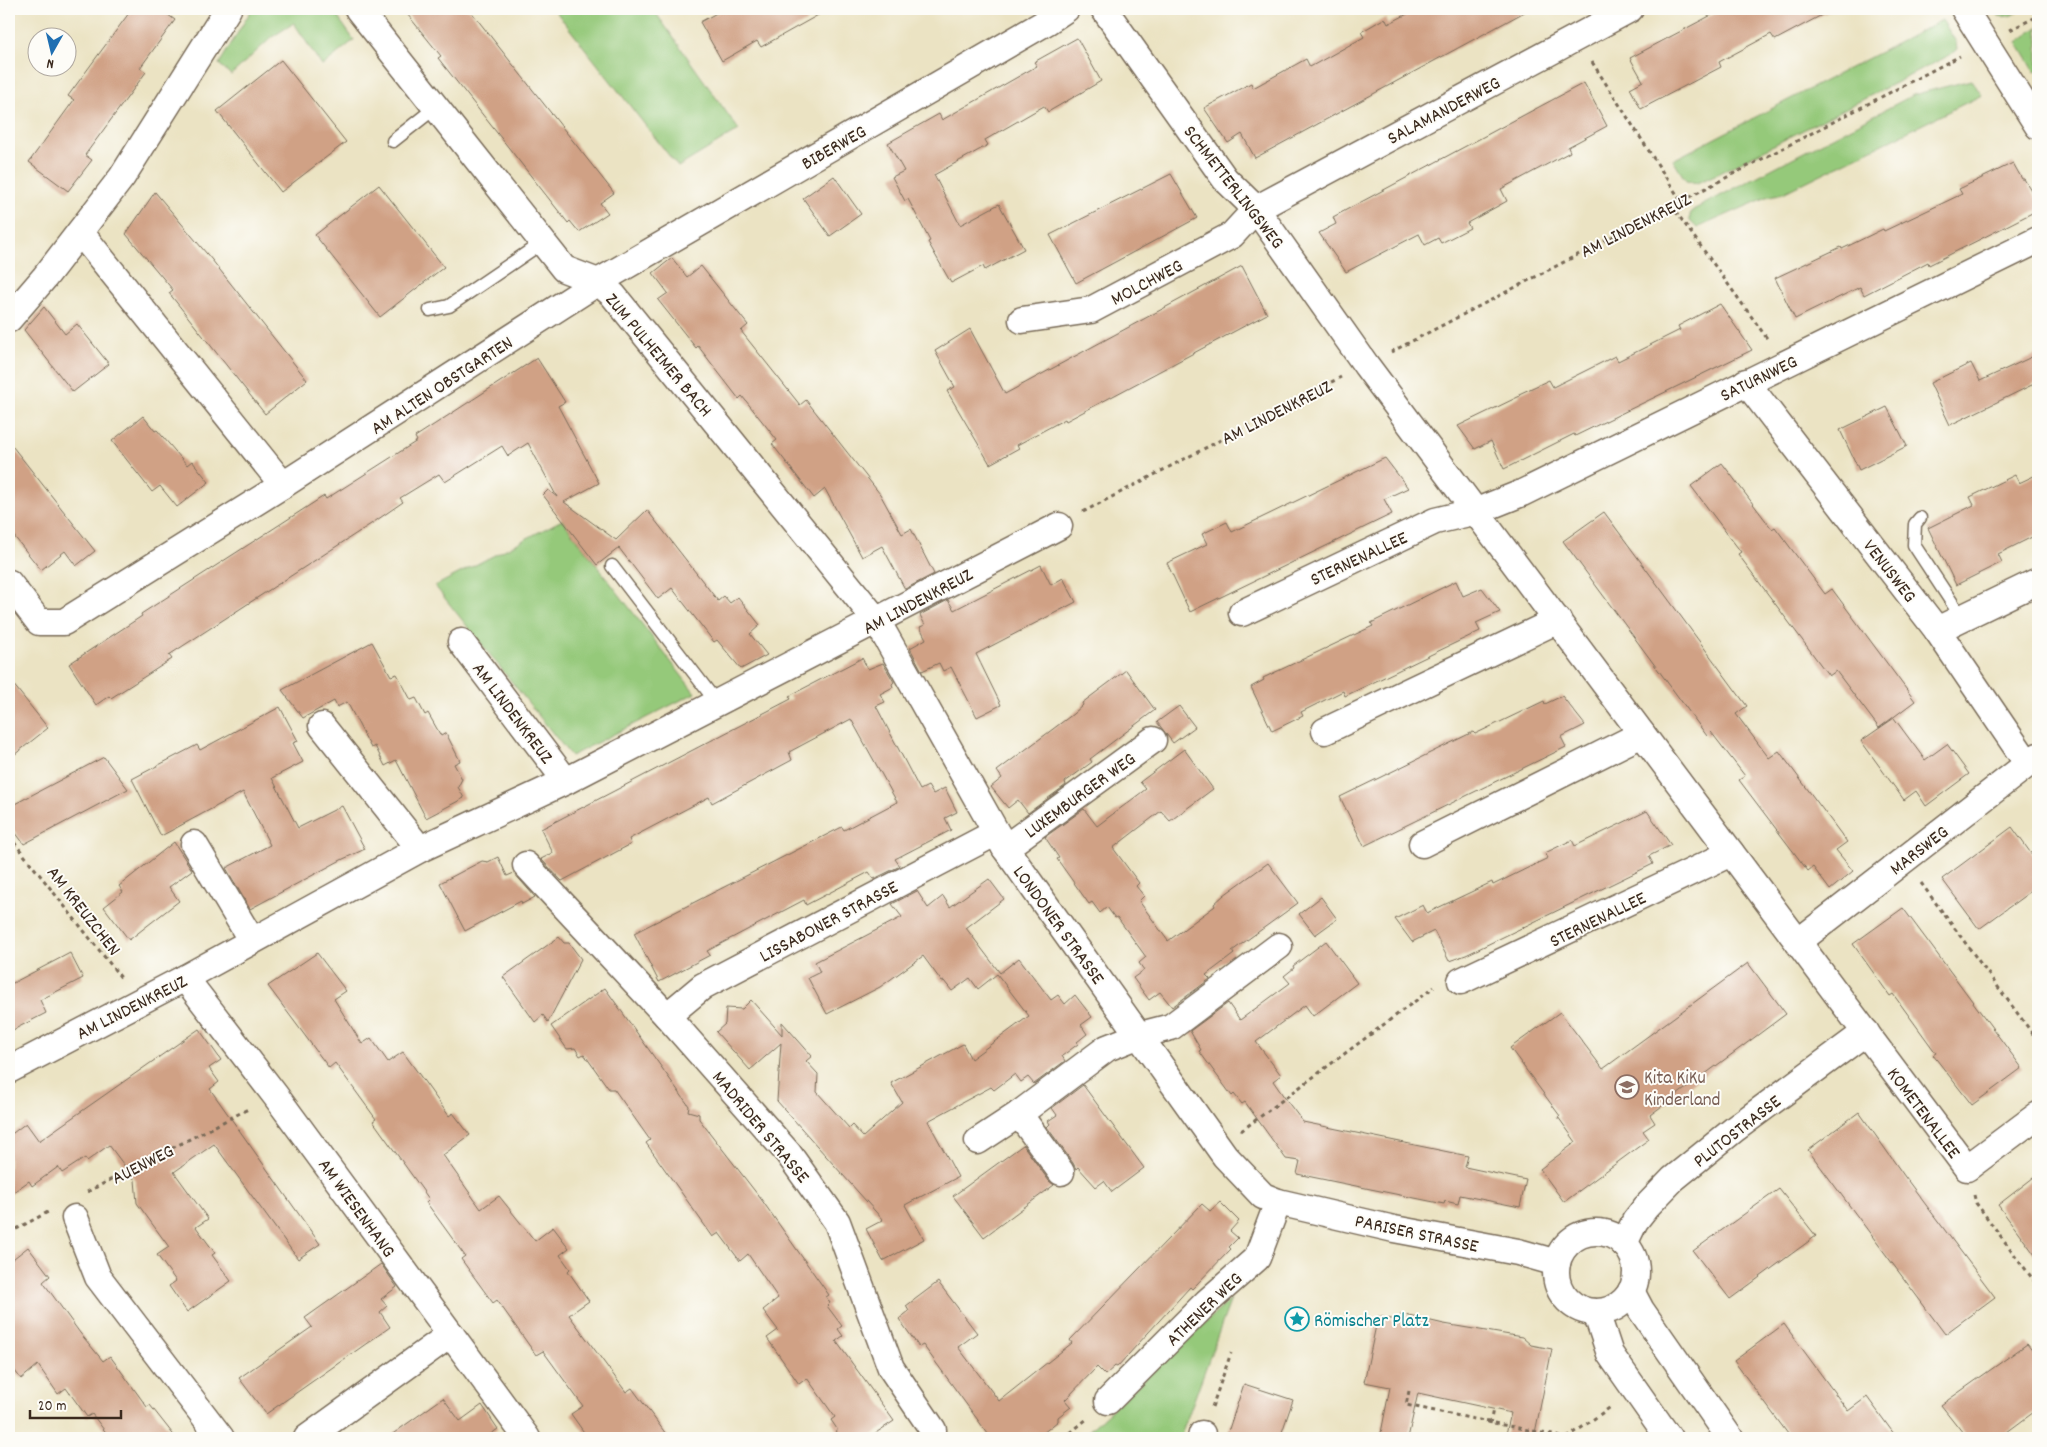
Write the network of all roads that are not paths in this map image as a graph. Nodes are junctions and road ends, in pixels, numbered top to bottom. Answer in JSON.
{"nodes":[{"id":1,"x":228,"y":9,"type":"edge"},
{"id":2,"x":358,"y":9,"type":"edge"},
{"id":3,"x":1066,"y":9,"type":"edge"},
{"id":4,"x":1104,"y":9,"type":"edge"},
{"id":5,"x":1630,"y":9,"type":"edge"},
{"id":6,"x":1964,"y":9,"type":"edge"},
{"id":7,"x":1602,"y":15,"type":"edge"},
{"id":8,"x":436,"y":107,"type":"junction"},
{"id":9,"x":2038,"y":126,"type":"edge"},
{"id":10,"x":393,"y":141,"type":"dead end"},
{"id":11,"x":1256,"y":209,"type":"junction"},
{"id":12,"x":80,"y":232,"type":"junction"},
{"id":13,"x":2038,"y":240,"type":"edge"},
{"id":14,"x":543,"y":242,"type":"junction"},
{"id":15,"x":598,"y":282,"type":"junction"},
{"id":16,"x":430,"y":310,"type":"dead end"},
{"id":17,"x":9,"y":319,"type":"edge"},
{"id":18,"x":1022,"y":320,"type":"dead end"},
{"id":19,"x":1746,"y":382,"type":"junction"},
{"id":20,"x":283,"y":485,"type":"junction"},
{"id":21,"x":1477,"y":511,"type":"junction"},
{"id":22,"x":1920,"y":518,"type":"dead end"},
{"id":23,"x":1059,"y":526,"type":"road end"},
{"id":24,"x":612,"y":566,"type":"dead end"},
{"id":25,"x":2038,"y":581,"type":"edge"},
{"id":26,"x":9,"y":583,"type":"edge"},
{"id":27,"x":1242,"y":612,"type":"dead end"},
{"id":28,"x":1962,"y":618,"type":"junction"},
{"id":29,"x":1558,"y":620,"type":"junction"},
{"id":30,"x":877,"y":621,"type":"junction"},
{"id":31,"x":1937,"y":630,"type":"junction"},
{"id":32,"x":461,"y":642,"type":"dead end"},
{"id":33,"x":717,"y":703,"type":"junction"},
{"id":34,"x":322,"y":726,"type":"dead end"},
{"id":35,"x":1325,"y":731,"type":"dead end"},
{"id":36,"x":1642,"y":734,"type":"junction"},
{"id":37,"x":1154,"y":740,"type":"dead end"},
{"id":38,"x":2033,"y":760,"type":"edge"},
{"id":39,"x":566,"y":781,"type":"junction"},
{"id":40,"x":1000,"y":840,"type":"junction"},
{"id":41,"x":194,"y":844,"type":"dead end"},
{"id":42,"x":1422,"y":844,"type":"dead end"},
{"id":43,"x":420,"y":850,"type":"junction"},
{"id":44,"x":1731,"y":853,"type":"junction"},
{"id":45,"x":526,"y":865,"type":"dead end"},
{"id":46,"x":252,"y":941,"type":"junction"},
{"id":47,"x":1798,"y":942,"type":"junction"},
{"id":48,"x":1279,"y":946,"type":"dead end"},
{"id":49,"x":185,"y":978,"type":"junction"},
{"id":50,"x":1461,"y":982,"type":"road end"},
{"id":51,"x":667,"y":1016,"type":"junction"},
{"id":52,"x":1866,"y":1032,"type":"junction"},
{"id":53,"x":1140,"y":1034,"type":"junction"},
{"id":54,"x":9,"y":1070,"type":"edge"},
{"id":55,"x":1019,"y":1114,"type":"junction"},
{"id":56,"x":2038,"y":1115,"type":"edge"},
{"id":57,"x":978,"y":1141,"type":"dead end"},
{"id":58,"x":1061,"y":1172,"type":"dead end"},
{"id":59,"x":1278,"y":1202,"type":"junction"},
{"id":60,"x":68,"y":1208,"type":"road end"},
{"id":61,"x":1624,"y":1244,"type":"junction"},
{"id":62,"x":1557,"y":1263,"type":"junction"},
{"id":63,"x":1631,"y":1292,"type":"junction"},
{"id":64,"x":1594,"y":1312,"type":"junction"},
{"id":65,"x":451,"y":1334,"type":"junction"},
{"id":66,"x":1108,"y":1401,"type":"dead end"},
{"id":67,"x":933,"y":1430,"type":"dead end"},
{"id":68,"x":222,"y":1438,"type":"edge"},
{"id":69,"x":306,"y":1438,"type":"edge"},
{"id":70,"x":527,"y":1438,"type":"edge"},
{"id":71,"x":1669,"y":1438,"type":"edge"},
{"id":72,"x":1730,"y":1438,"type":"edge"}],
"edges":[{"from":1,"to":12,"type":"street"},
{"from":2,"to":8,"type":"street","name":"ZUM PULHEIMER BACH"},
{"from":3,"to":15,"type":"street","name":"BIBERWEG"},
{"from":4,"to":11,"type":"street","name":"SCHMETTERLINGSWEG"},
{"from":5,"to":7,"type":"street","name":"SALAMANDERWEG"},
{"from":6,"to":9,"type":"street"},
{"from":7,"to":11,"type":"street","name":"SALAMANDERWEG"},
{"from":8,"to":10,"type":"lane"},
{"from":8,"to":14,"type":"street","name":"ZUM PULHEIMER BACH"},
{"from":11,"to":18,"type":"street","name":"MOLCHWEG"},
{"from":11,"to":21,"type":"street","name":"SCHMETTERLINGSWEG"},
{"from":12,"to":17,"type":"street"},
{"from":12,"to":20,"type":"street"},
{"from":13,"to":19,"type":"street","name":"SATURNWEG"},
{"from":14,"to":15,"type":"street","name":"ZUM PULHEIMER BACH"},
{"from":14,"to":16,"type":"lane"},
{"from":15,"to":20,"type":"street","name":"AM ALTEN OBSTGARTEN"},
{"from":15,"to":30,"type":"street","name":"ZUM PULHEIMER BACH"},
{"from":19,"to":21,"type":"street","name":"SATURNWEG"},
{"from":19,"to":31,"type":"street","name":"VENUSWEG"},
{"from":20,"to":26,"type":"street","name":"AM ALTEN OBSTGARTEN"},
{"from":21,"to":27,"type":"street","name":"STERNENALLEE"},
{"from":21,"to":29,"type":"street"},
{"from":22,"to":28,"type":"lane"},
{"from":23,"to":30,"type":"street","name":"AM LINDENKREUZ"},
{"from":24,"to":33,"type":"lane"},
{"from":25,"to":28,"type":"street"},
{"from":28,"to":31,"type":"street"},
{"from":29,"to":35,"type":"street"},
{"from":29,"to":36,"type":"street"},
{"from":30,"to":33,"type":"street","name":"AM LINDENKREUZ"},
{"from":30,"to":40,"type":"street","name":"LONDONER STRASSE"},
{"from":31,"to":38,"type":"street","name":"VENUSWEG"},
{"from":32,"to":39,"type":"street","name":"AM LINDENKREUZ"},
{"from":33,"to":39,"type":"street","name":"AM LINDENKREUZ"},
{"from":34,"to":43,"type":"street"},
{"from":36,"to":42,"type":"street"},
{"from":36,"to":44,"type":"street"},
{"from":37,"to":40,"type":"street","name":"LUXEMBURGER WEG"},
{"from":38,"to":47,"type":"street","name":"MARSWEG"},
{"from":39,"to":43,"type":"street","name":"AM LINDENKREUZ"},
{"from":40,"to":51,"type":"street","name":"LISSABONER STRASSE"},
{"from":40,"to":53,"type":"street","name":"LONDONER STRASSE"},
{"from":41,"to":46,"type":"street"},
{"from":43,"to":46,"type":"street","name":"AM LINDENKREUZ"},
{"from":44,"to":47,"type":"street"},
{"from":44,"to":50,"type":"street","name":"STERNENALLEE"},
{"from":45,"to":51,"type":"street","name":"MADRIDER STRASSE"},
{"from":46,"to":49,"type":"street","name":"AM LINDENKREUZ"},
{"from":47,"to":52,"type":"street"},
{"from":48,"to":53,"type":"street"},
{"from":49,"to":54,"type":"street","name":"AM LINDENKREUZ"},
{"from":49,"to":65,"type":"street","name":"AM WIESENHANG"},
{"from":51,"to":67,"type":"street","name":"MADRIDER STRASSE"},
{"from":52,"to":56,"type":"street","name":"KOMETENALLEE"},
{"from":52,"to":61,"type":"street","name":"PLUTOSTRASSE"},
{"from":53,"to":55,"type":"street"},
{"from":53,"to":59,"type":"street","name":"LONDONER STRASSE"},
{"from":55,"to":57,"type":"street"},
{"from":55,"to":58,"type":"street"},
{"from":59,"to":62,"type":"street","name":"PARISER STRASSE"},
{"from":59,"to":66,"type":"street","name":"ATHENER WEG"},
{"from":60,"to":68,"type":"street"},
{"from":61,"to":62,"type":"street"},
{"from":61,"to":63,"type":"street"},
{"from":62,"to":64,"type":"street"},
{"from":63,"to":64,"type":"street"},
{"from":63,"to":72,"type":"street"},
{"from":64,"to":71,"type":"street"},
{"from":65,"to":69,"type":"street"},
{"from":65,"to":70,"type":"street","name":"AM WIESENHANG"}]}
